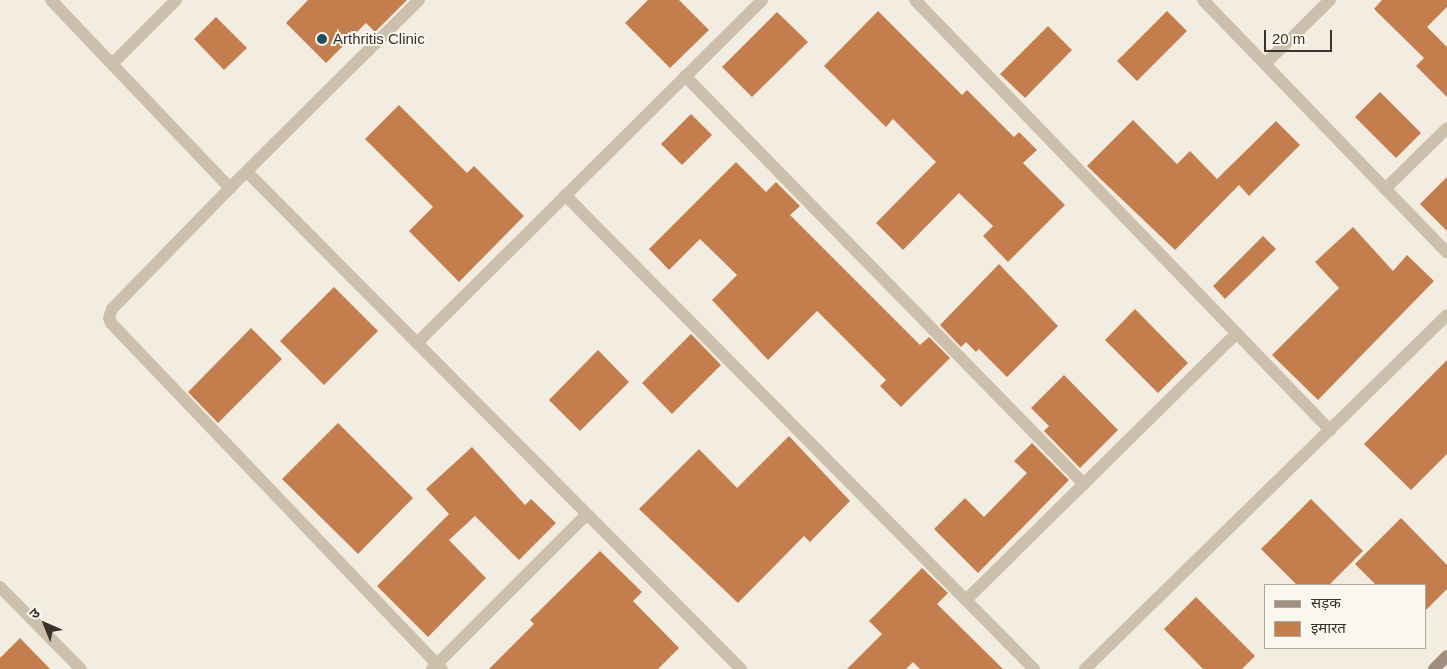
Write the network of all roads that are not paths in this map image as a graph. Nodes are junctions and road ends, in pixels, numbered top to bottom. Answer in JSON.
{"nodes":[{"id":1,"x":51,"y":0,"type":"edge"},
{"id":2,"x":176,"y":0,"type":"edge"},
{"id":3,"x":419,"y":0,"type":"edge"},
{"id":4,"x":762,"y":0,"type":"edge"},
{"id":5,"x":915,"y":0,"type":"edge"},
{"id":6,"x":1203,"y":0,"type":"edge"},
{"id":7,"x":1330,"y":0,"type":"edge"},
{"id":8,"x":112,"y":64,"type":"junction"},
{"id":9,"x":1265,"y":64,"type":"junction"},
{"id":10,"x":685,"y":76,"type":"junction"},
{"id":11,"x":1447,"y":128,"type":"edge"},
{"id":12,"x":247,"y":172,"type":"junction"},
{"id":13,"x":230,"y":188,"type":"junction"},
{"id":14,"x":1386,"y":189,"type":"junction"},
{"id":15,"x":565,"y":195,"type":"junction"},
{"id":16,"x":1447,"y":253,"type":"edge"},
{"id":17,"x":1447,"y":315,"type":"edge"},
{"id":18,"x":1237,"y":333,"type":"junction"},
{"id":19,"x":416,"y":343,"type":"junction"},
{"id":20,"x":1330,"y":430,"type":"junction"},
{"id":21,"x":1084,"y":484,"type":"junction"},
{"id":22,"x":586,"y":514,"type":"junction"},
{"id":23,"x":0,"y":586,"type":"edge"},
{"id":24,"x":966,"y":600,"type":"junction"},
{"id":25,"x":1447,"y":656,"type":"edge"},
{"id":26,"x":437,"y":667,"type":"edge"},
{"id":27,"x":82,"y":669,"type":"edge"},
{"id":28,"x":741,"y":669,"type":"edge"},
{"id":29,"x":1034,"y":669,"type":"edge"},
{"id":30,"x":1085,"y":669,"type":"edge"},
{"id":31,"x":1434,"y":669,"type":"edge"}],
"edges":[{"from":1,"to":8,"type":"street"},
{"from":2,"to":8,"type":"street"},
{"from":3,"to":12,"type":"street"},
{"from":4,"to":10,"type":"street"},
{"from":5,"to":18,"type":"street"},
{"from":6,"to":9,"type":"street"},
{"from":7,"to":9,"type":"street"},
{"from":8,"to":13,"type":"street"},
{"from":9,"to":14,"type":"street"},
{"from":10,"to":15,"type":"street"},
{"from":10,"to":21,"type":"street"},
{"from":11,"to":14,"type":"street"},
{"from":12,"to":13,"type":"street"},
{"from":12,"to":19,"type":"street"},
{"from":13,"to":26,"type":"street"},
{"from":14,"to":16,"type":"street"},
{"from":15,"to":19,"type":"street"},
{"from":15,"to":24,"type":"street"},
{"from":17,"to":20,"type":"street"},
{"from":18,"to":20,"type":"street"},
{"from":18,"to":21,"type":"street"},
{"from":19,"to":22,"type":"street"},
{"from":20,"to":30,"type":"street"},
{"from":21,"to":24,"type":"street"},
{"from":22,"to":26,"type":"street"},
{"from":22,"to":28,"type":"street"},
{"from":23,"to":27,"type":"street"},
{"from":24,"to":29,"type":"street"},
{"from":25,"to":31,"type":"street"}]}
